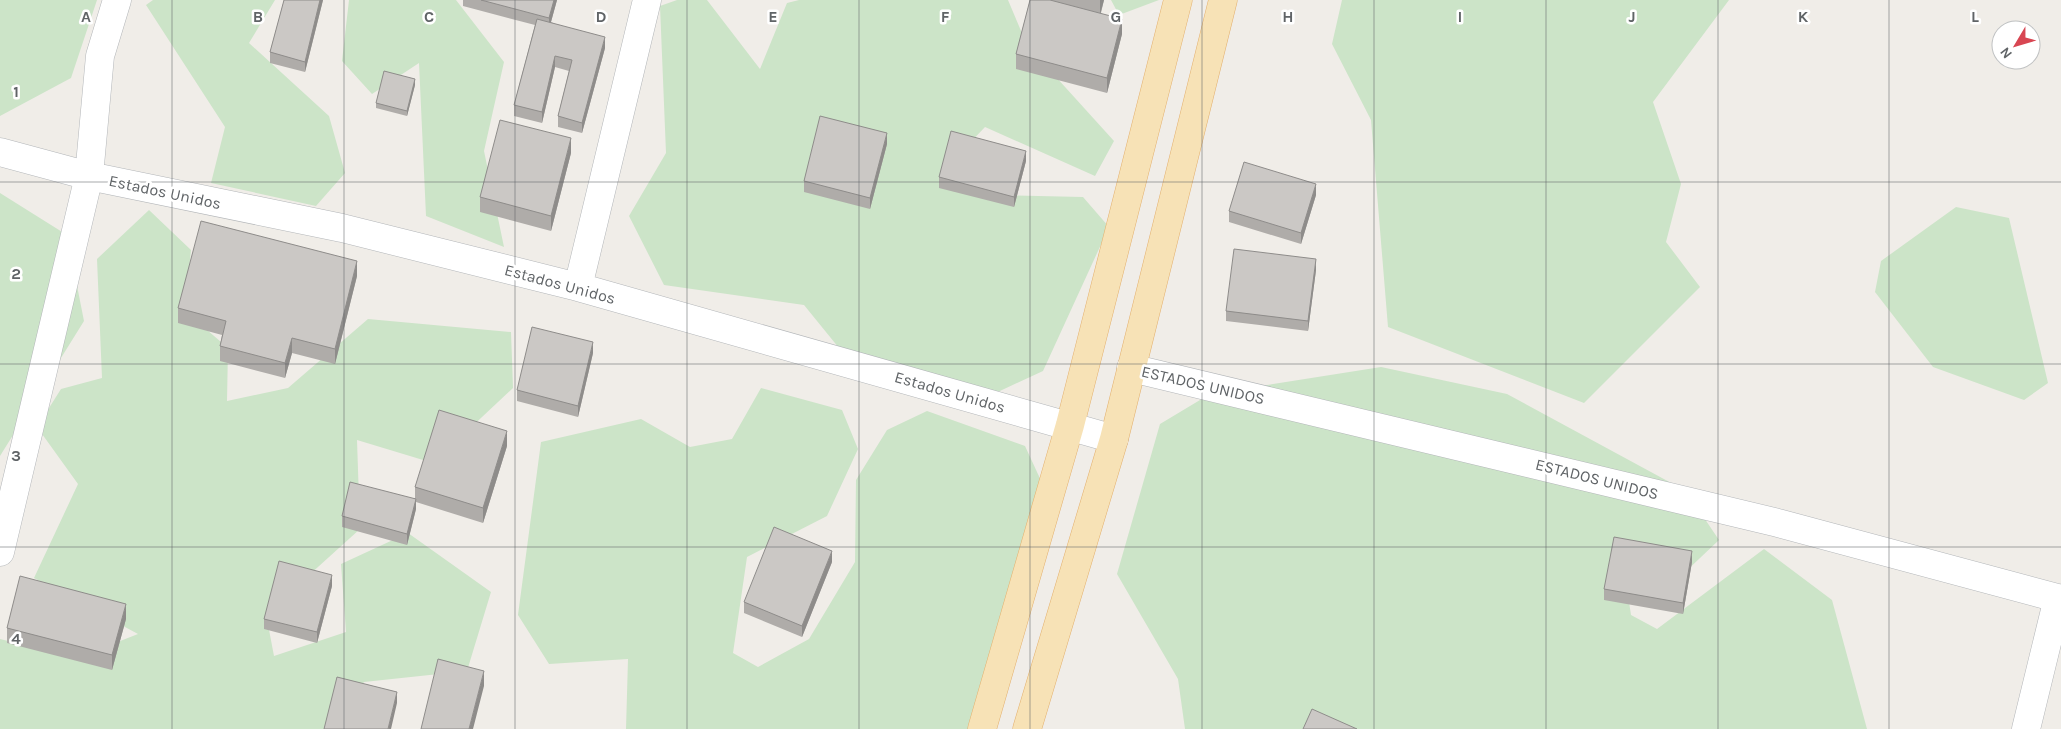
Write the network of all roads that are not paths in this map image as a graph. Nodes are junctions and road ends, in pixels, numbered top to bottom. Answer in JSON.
{"nodes":[{"id":1,"x":118,"y":0,"type":"edge"},
{"id":2,"x":647,"y":0,"type":"edge"},
{"id":3,"x":1178,"y":0,"type":"edge"},
{"id":4,"x":1223,"y":0,"type":"edge"},
{"id":5,"x":0,"y":152,"type":"edge"},
{"id":6,"x":90,"y":176,"type":"junction"},
{"id":7,"x":578,"y":288,"type":"junction"},
{"id":8,"x":1131,"y":368,"type":"junction"},
{"id":9,"x":1070,"y":426,"type":"junction"},
{"id":10,"x":1114,"y":439,"type":"junction"},
{"id":11,"x":0,"y":552,"type":"edge"},
{"id":12,"x":2059,"y":599,"type":"edge"},
{"id":13,"x":982,"y":729,"type":"edge"},
{"id":14,"x":1026,"y":729,"type":"edge"},
{"id":15,"x":2026,"y":729,"type":"edge"}],
"edges":[{"from":1,"to":6,"type":"street"},
{"from":2,"to":7,"type":"street"},
{"from":3,"to":9,"type":"main road"},
{"from":4,"to":8,"type":"main road"},
{"from":5,"to":6,"type":"street","name":"Estados Unidos"},
{"from":6,"to":7,"type":"street","name":"Estados Unidos"},
{"from":6,"to":11,"type":"street"},
{"from":7,"to":9,"type":"street","name":"Estados Unidos"},
{"from":8,"to":10,"type":"main road"},
{"from":8,"to":12,"type":"street","name":"ESTADOS UNIDOS"},
{"from":9,"to":10,"type":"street","name":"Estados Unidos"},
{"from":9,"to":13,"type":"main road"},
{"from":10,"to":14,"type":"main road"},
{"from":12,"to":15,"type":"street"}]}
